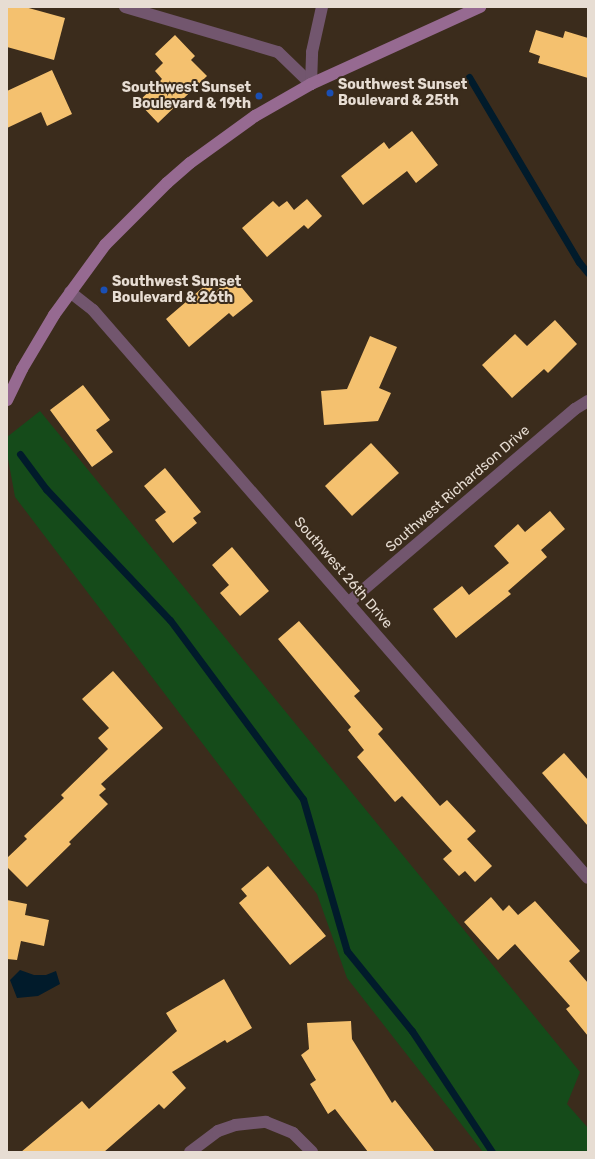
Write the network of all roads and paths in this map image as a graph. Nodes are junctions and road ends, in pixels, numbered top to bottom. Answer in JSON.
{"nodes":[{"id":1,"x":125,"y":7,"type":"edge"},
{"id":2,"x":322,"y":7,"type":"edge"},
{"id":3,"x":480,"y":7,"type":"edge"},
{"id":4,"x":311,"y":84,"type":"junction"},
{"id":5,"x":70,"y":292,"type":"junction"},
{"id":6,"x":7,"y":400,"type":"edge"},
{"id":7,"x":588,"y":401,"type":"edge"},
{"id":8,"x":349,"y":602,"type":"junction"},
{"id":9,"x":588,"y":878,"type":"edge"},
{"id":10,"x":190,"y":1152,"type":"edge"},
{"id":11,"x":312,"y":1152,"type":"edge"}],
"edges":[{"from":1,"to":4,"type":"street"},
{"from":2,"to":4,"type":"street"},
{"from":3,"to":4,"type":"street"},
{"from":4,"to":5,"type":"street"},
{"from":5,"to":6,"type":"street"},
{"from":5,"to":8,"type":"street","name":"Southwest 26th Drive"},
{"from":7,"to":8,"type":"street","name":"Southwest Richardson Drive"},
{"from":8,"to":9,"type":"street","name":"Southwest 26th Drive"},
{"from":10,"to":11,"type":"street"}]}
